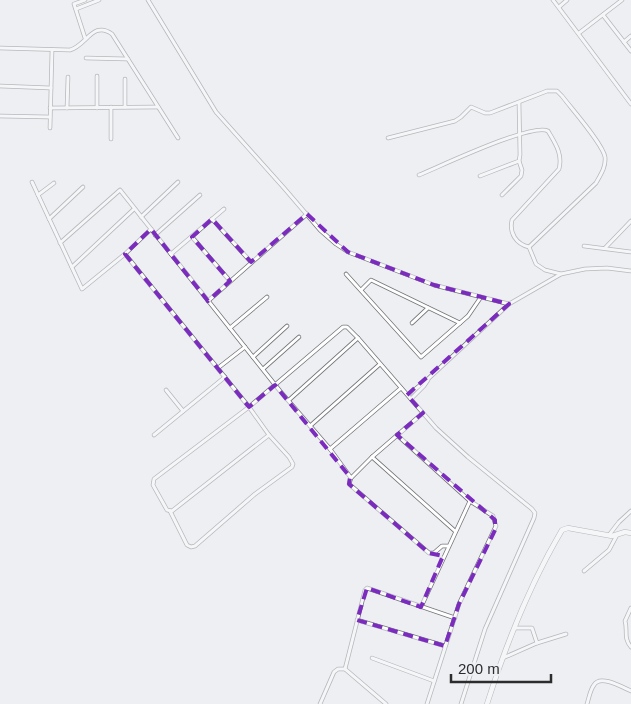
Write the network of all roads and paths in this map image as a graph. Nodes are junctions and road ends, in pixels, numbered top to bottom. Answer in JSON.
{"nodes":[{"id":1,"x":85,"y":0,"type":"edge"},
{"id":2,"x":99,"y":0,"type":"edge"},
{"id":3,"x":148,"y":0,"type":"edge"},
{"id":4,"x":554,"y":0,"type":"edge"},
{"id":5,"x":567,"y":0,"type":"edge"},
{"id":6,"x":622,"y":0,"type":"edge"},
{"id":7,"x":559,"y":7,"type":"junction"},
{"id":8,"x":76,"y":9,"type":"junction"},
{"id":9,"x":603,"y":15,"type":"junction"},
{"id":10,"x":579,"y":33,"type":"junction"},
{"id":11,"x":631,"y":36,"type":"edge"},
{"id":12,"x":86,"y":39,"type":"junction"},
{"id":13,"x":624,"y":42,"type":"junction"},
{"id":14,"x":0,"y":48,"type":"edge"},
{"id":15,"x":52,"y":50,"type":"junction"},
{"id":16,"x":631,"y":51,"type":"edge"},
{"id":17,"x":86,"y":58,"type":"dead end"},
{"id":18,"x":128,"y":59,"type":"junction"},
{"id":19,"x":97,"y":76,"type":"dead end"},
{"id":20,"x":68,"y":77,"type":"dead end"},
{"id":21,"x":125,"y":79,"type":"dead end"},
{"id":22,"x":0,"y":86,"type":"edge"},
{"id":23,"x":51,"y":88,"type":"junction"},
{"id":24,"x":519,"y":103,"type":"junction"},
{"id":25,"x":631,"y":104,"type":"edge"},
{"id":26,"x":111,"y":107,"type":"junction"},
{"id":27,"x":125,"y":107,"type":"junction"},
{"id":28,"x":158,"y":107,"type":"junction"},
{"id":29,"x":50,"y":108,"type":"junction"},
{"id":30,"x":68,"y":108,"type":"junction"},
{"id":31,"x":97,"y":108,"type":"junction"},
{"id":32,"x":0,"y":116,"type":"edge"},
{"id":33,"x":50,"y":117,"type":"junction"},
{"id":34,"x":50,"y":128,"type":"dead end"},
{"id":35,"x":519,"y":135,"type":"junction"},
{"id":36,"x":178,"y":138,"type":"dead end"},
{"id":37,"x":388,"y":138,"type":"dead end"},
{"id":38,"x":111,"y":139,"type":"dead end"},
{"id":39,"x":518,"y":161,"type":"junction"},
{"id":40,"x":419,"y":175,"type":"dead end"},
{"id":41,"x":480,"y":176,"type":"dead end"},
{"id":42,"x":32,"y":182,"type":"dead end"},
{"id":43,"x":178,"y":182,"type":"dead end"},
{"id":44,"x":54,"y":183,"type":"dead end"},
{"id":45,"x":83,"y":187,"type":"dead end"},
{"id":46,"x":502,"y":194,"type":"dead end"},
{"id":47,"x":38,"y":195,"type":"junction"},
{"id":48,"x":200,"y":195,"type":"dead end"},
{"id":49,"x":134,"y":209,"type":"junction"},
{"id":50,"x":224,"y":209,"type":"dead end"},
{"id":51,"x":307,"y":214,"type":"junction"},
{"id":52,"x":141,"y":217,"type":"junction"},
{"id":53,"x":49,"y":219,"type":"junction"},
{"id":54,"x":212,"y":219,"type":"junction"},
{"id":55,"x":631,"y":220,"type":"edge"},
{"id":56,"x":151,"y":229,"type":"junction"},
{"id":57,"x":155,"y":235,"type":"junction"},
{"id":58,"x":192,"y":237,"type":"junction"},
{"id":59,"x":60,"y":243,"type":"junction"},
{"id":60,"x":584,"y":246,"type":"dead end"},
{"id":61,"x":529,"y":247,"type":"junction"},
{"id":62,"x":605,"y":249,"type":"junction"},
{"id":63,"x":631,"y":252,"type":"edge"},
{"id":64,"x":125,"y":254,"type":"junction"},
{"id":65,"x":170,"y":254,"type":"junction"},
{"id":66,"x":251,"y":262,"type":"junction"},
{"id":67,"x":72,"y":267,"type":"junction"},
{"id":68,"x":631,"y":271,"type":"edge"},
{"id":69,"x":346,"y":274,"type":"dead end"},
{"id":70,"x":561,"y":274,"type":"junction"},
{"id":71,"x":230,"y":281,"type":"junction"},
{"id":72,"x":361,"y":290,"type":"junction"},
{"id":73,"x":268,"y":297,"type":"dead end"},
{"id":74,"x":481,"y":298,"type":"junction"},
{"id":75,"x":208,"y":300,"type":"junction"},
{"id":76,"x":509,"y":304,"type":"junction"},
{"id":77,"x":428,"y":308,"type":"junction"},
{"id":78,"x":412,"y":323,"type":"dead end"},
{"id":79,"x":460,"y":323,"type":"junction"},
{"id":80,"x":287,"y":326,"type":"dead end"},
{"id":81,"x":230,"y":328,"type":"junction"},
{"id":82,"x":299,"y":337,"type":"dead end"},
{"id":83,"x":358,"y":338,"type":"junction"},
{"id":84,"x":245,"y":347,"type":"junction"},
{"id":85,"x":253,"y":357,"type":"junction"},
{"id":86,"x":380,"y":364,"type":"junction"},
{"id":87,"x":218,"y":368,"type":"junction"},
{"id":88,"x":263,"y":368,"type":"junction"},
{"id":89,"x":225,"y":377,"type":"junction"},
{"id":90,"x":428,"y":379,"type":"junction"},
{"id":91,"x":276,"y":384,"type":"junction"},
{"id":92,"x":401,"y":388,"type":"junction"},
{"id":93,"x":166,"y":390,"type":"dead end"},
{"id":94,"x":408,"y":395,"type":"junction"},
{"id":95,"x":411,"y":398,"type":"junction"},
{"id":96,"x":289,"y":400,"type":"junction"},
{"id":97,"x":249,"y":407,"type":"junction"},
{"id":98,"x":183,"y":411,"type":"junction"},
{"id":99,"x":423,"y":413,"type":"junction"},
{"id":100,"x":310,"y":426,"type":"junction"},
{"id":101,"x":154,"y":435,"type":"dead end"},
{"id":102,"x":269,"y":435,"type":"junction"},
{"id":103,"x":397,"y":436,"type":"junction"},
{"id":104,"x":330,"y":449,"type":"junction"},
{"id":105,"x":372,"y":456,"type":"junction"},
{"id":106,"x":351,"y":478,"type":"junction"},
{"id":107,"x":470,"y":501,"type":"junction"},
{"id":108,"x":170,"y":511,"type":"junction"},
{"id":109,"x":631,"y":511,"type":"edge"},
{"id":110,"x":455,"y":531,"type":"junction"},
{"id":111,"x":631,"y":533,"type":"edge"},
{"id":112,"x":609,"y":535,"type":"junction"},
{"id":113,"x":617,"y":535,"type":"junction"},
{"id":114,"x":448,"y":546,"type":"junction"},
{"id":115,"x":584,"y":571,"type":"dead end"},
{"id":116,"x":421,"y":606,"type":"junction"},
{"id":117,"x":631,"y":608,"type":"edge"},
{"id":118,"x":455,"y":618,"type":"junction"},
{"id":119,"x":357,"y":620,"type":"junction"},
{"id":120,"x":515,"y":628,"type":"junction"},
{"id":121,"x":566,"y":634,"type":"dead end"},
{"id":122,"x":537,"y":643,"type":"junction"},
{"id":123,"x":445,"y":646,"type":"junction"},
{"id":124,"x":631,"y":647,"type":"edge"},
{"id":125,"x":372,"y":658,"type":"dead end"},
{"id":126,"x":502,"y":659,"type":"junction"},
{"id":127,"x":345,"y":670,"type":"junction"},
{"id":128,"x":434,"y":681,"type":"junction"},
{"id":129,"x":631,"y":691,"type":"edge"},
{"id":130,"x":320,"y":704,"type":"edge"},
{"id":131,"x":386,"y":704,"type":"edge"},
{"id":132,"x":427,"y":704,"type":"edge"},
{"id":133,"x":461,"y":704,"type":"edge"},
{"id":134,"x":487,"y":704,"type":"edge"},
{"id":135,"x":587,"y":704,"type":"edge"}],
"edges":[{"from":1,"to":8,"type":"street"},
{"from":2,"to":8,"type":"street"},
{"from":3,"to":51,"type":"street"},
{"from":4,"to":7,"type":"street"},
{"from":5,"to":7,"type":"street"},
{"from":6,"to":9,"type":"street"},
{"from":7,"to":10,"type":"street"},
{"from":8,"to":12,"type":"street"},
{"from":9,"to":10,"type":"street"},
{"from":9,"to":13,"type":"street"},
{"from":10,"to":25,"type":"street"},
{"from":11,"to":13,"type":"street"},
{"from":12,"to":15,"type":"street"},
{"from":12,"to":18,"type":"street"},
{"from":13,"to":16,"type":"street"},
{"from":14,"to":15,"type":"street"},
{"from":15,"to":23,"type":"street"},
{"from":17,"to":18,"type":"street"},
{"from":18,"to":28,"type":"street"},
{"from":19,"to":31,"type":"street"},
{"from":20,"to":30,"type":"street"},
{"from":21,"to":27,"type":"street"},
{"from":22,"to":23,"type":"street"},
{"from":23,"to":29,"type":"street"},
{"from":24,"to":35,"type":"street"},
{"from":24,"to":37,"type":"street"},
{"from":24,"to":61,"type":"street"},
{"from":26,"to":27,"type":"street"},
{"from":26,"to":31,"type":"street"},
{"from":26,"to":38,"type":"street"},
{"from":27,"to":28,"type":"street"},
{"from":28,"to":36,"type":"street"},
{"from":29,"to":30,"type":"street"},
{"from":29,"to":33,"type":"street"},
{"from":30,"to":31,"type":"street"},
{"from":32,"to":33,"type":"street"},
{"from":33,"to":34,"type":"street"},
{"from":35,"to":39,"type":"street"},
{"from":35,"to":40,"type":"street"},
{"from":35,"to":61,"type":"street"},
{"from":39,"to":41,"type":"street"},
{"from":39,"to":46,"type":"street"},
{"from":42,"to":47,"type":"street"},
{"from":43,"to":52,"type":"street"},
{"from":44,"to":47,"type":"street"},
{"from":45,"to":53,"type":"street"},
{"from":47,"to":53,"type":"street"},
{"from":48,"to":57,"type":"street"},
{"from":49,"to":52,"type":"street"},
{"from":49,"to":59,"type":"street"},
{"from":49,"to":67,"type":"street"},
{"from":50,"to":54,"type":"street"},
{"from":51,"to":66,"type":"street"},
{"from":51,"to":74,"type":"street"},
{"from":52,"to":56,"type":"street"},
{"from":53,"to":59,"type":"street"},
{"from":54,"to":58,"type":"street"},
{"from":54,"to":66,"type":"street"},
{"from":55,"to":62,"type":"street"},
{"from":56,"to":57,"type":"street"},
{"from":56,"to":64,"type":"street"},
{"from":57,"to":65,"type":"street"},
{"from":58,"to":65,"type":"street"},
{"from":58,"to":71,"type":"street"},
{"from":59,"to":67,"type":"street"},
{"from":60,"to":62,"type":"street"},
{"from":61,"to":70,"type":"street"},
{"from":62,"to":63,"type":"street"},
{"from":64,"to":67,"type":"street"},
{"from":64,"to":87,"type":"street"},
{"from":65,"to":75,"type":"street"},
{"from":66,"to":71,"type":"street"},
{"from":68,"to":70,"type":"street"},
{"from":69,"to":72,"type":"street"},
{"from":70,"to":76,"type":"street"},
{"from":71,"to":75,"type":"street"},
{"from":72,"to":77,"type":"street"},
{"from":72,"to":79,"type":"street"},
{"from":73,"to":81,"type":"street"},
{"from":74,"to":76,"type":"street"},
{"from":74,"to":79,"type":"street"},
{"from":75,"to":81,"type":"street"},
{"from":76,"to":90,"type":"street"},
{"from":77,"to":78,"type":"street"},
{"from":77,"to":79,"type":"street"},
{"from":80,"to":85,"type":"street"},
{"from":81,"to":84,"type":"street"},
{"from":82,"to":88,"type":"street"},
{"from":83,"to":86,"type":"street"},
{"from":83,"to":91,"type":"street"},
{"from":83,"to":96,"type":"street"},
{"from":84,"to":85,"type":"street"},
{"from":84,"to":87,"type":"street"},
{"from":85,"to":88,"type":"street"},
{"from":86,"to":92,"type":"street"},
{"from":86,"to":100,"type":"street"},
{"from":87,"to":89,"type":"street"},
{"from":88,"to":91,"type":"street"},
{"from":89,"to":97,"type":"street"},
{"from":89,"to":98,"type":"street"},
{"from":90,"to":94,"type":"street"},
{"from":90,"to":95,"type":"street"},
{"from":91,"to":96,"type":"street"},
{"from":91,"to":97,"type":"street"},
{"from":92,"to":94,"type":"street"},
{"from":92,"to":104,"type":"street"},
{"from":93,"to":98,"type":"street"},
{"from":94,"to":95,"type":"street"},
{"from":95,"to":99,"type":"street"},
{"from":96,"to":100,"type":"street"},
{"from":97,"to":102,"type":"street"},
{"from":97,"to":108,"type":"street"},
{"from":98,"to":101,"type":"street"},
{"from":99,"to":103,"type":"street"},
{"from":99,"to":133,"type":"street"},
{"from":100,"to":104,"type":"street"},
{"from":102,"to":108,"type":"street"},
{"from":102,"to":108,"type":"street"},
{"from":103,"to":105,"type":"street"},
{"from":103,"to":107,"type":"street"},
{"from":104,"to":106,"type":"street"},
{"from":105,"to":106,"type":"street"},
{"from":105,"to":110,"type":"street"},
{"from":106,"to":114,"type":"street"},
{"from":107,"to":110,"type":"street"},
{"from":107,"to":118,"type":"street"},
{"from":109,"to":112,"type":"street"},
{"from":110,"to":114,"type":"street"},
{"from":111,"to":113,"type":"street"},
{"from":112,"to":113,"type":"street"},
{"from":112,"to":120,"type":"street"},
{"from":113,"to":115,"type":"street"},
{"from":114,"to":116,"type":"street"},
{"from":116,"to":118,"type":"street"},
{"from":116,"to":119,"type":"street"},
{"from":117,"to":124,"type":"street"},
{"from":118,"to":123,"type":"street"},
{"from":119,"to":123,"type":"street"},
{"from":119,"to":127,"type":"street"},
{"from":120,"to":122,"type":"street"},
{"from":120,"to":126,"type":"street"},
{"from":121,"to":122,"type":"street"},
{"from":122,"to":126,"type":"street"},
{"from":123,"to":128,"type":"street"},
{"from":125,"to":128,"type":"street"},
{"from":126,"to":134,"type":"street"},
{"from":127,"to":130,"type":"street"},
{"from":127,"to":131,"type":"street"},
{"from":128,"to":132,"type":"street"},
{"from":129,"to":135,"type":"street"}]}
